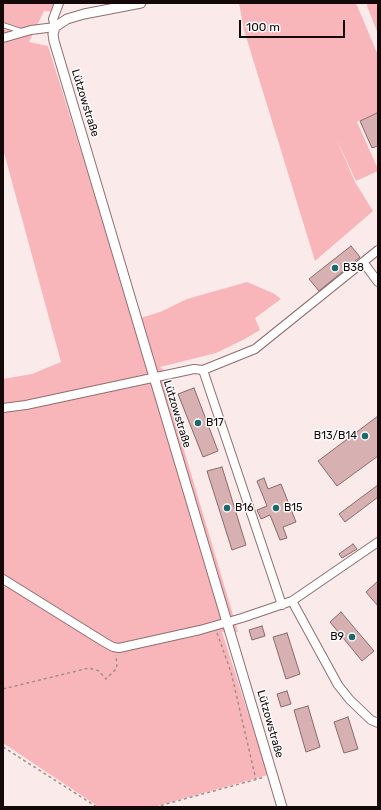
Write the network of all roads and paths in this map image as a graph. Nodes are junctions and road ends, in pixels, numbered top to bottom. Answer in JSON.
{"nodes":[{"id":1,"x":59,"y":3,"type":"edge"},
{"id":2,"x":141,"y":3,"type":"edge"},
{"id":3,"x":3,"y":25,"type":"edge"},
{"id":4,"x":55,"y":27,"type":"junction"},
{"id":5,"x":25,"y":32,"type":"junction"},
{"id":6,"x":3,"y":38,"type":"edge"},
{"id":7,"x":378,"y":250,"type":"edge"},
{"id":8,"x":363,"y":262,"type":"junction"},
{"id":9,"x":378,"y":282,"type":"edge"},
{"id":10,"x":203,"y":370,"type":"junction"},
{"id":11,"x":154,"y":379,"type":"junction"},
{"id":12,"x":3,"y":408,"type":"edge"},
{"id":13,"x":378,"y":542,"type":"edge"},
{"id":14,"x":3,"y":578,"type":"edge"},
{"id":15,"x":292,"y":601,"type":"junction"},
{"id":16,"x":282,"y":605,"type":"junction"},
{"id":17,"x":228,"y":622,"type":"junction"},
{"id":18,"x":215,"y":626,"type":"junction"},
{"id":19,"x":119,"y":648,"type":"junction"},
{"id":20,"x":3,"y":689,"type":"edge"},
{"id":21,"x":378,"y":723,"type":"edge"},
{"id":22,"x":3,"y":747,"type":"edge"},
{"id":23,"x":97,"y":807,"type":"edge"},
{"id":24,"x":155,"y":807,"type":"edge"},
{"id":25,"x":282,"y":807,"type":"edge"}],
"edges":[{"from":1,"to":4,"type":"street"},
{"from":2,"to":4,"type":"street"},
{"from":3,"to":5,"type":"lane"},
{"from":4,"to":5,"type":"street"},
{"from":4,"to":11,"type":"street","name":"Lützowstraße"},
{"from":5,"to":6,"type":"street"},
{"from":7,"to":8,"type":"street"},
{"from":8,"to":9,"type":"street"},
{"from":8,"to":10,"type":"street"},
{"from":10,"to":11,"type":"street"},
{"from":10,"to":16,"type":"street"},
{"from":11,"to":12,"type":"street"},
{"from":11,"to":17,"type":"street","name":"Lützowstraße"},
{"from":13,"to":15,"type":"street"},
{"from":14,"to":19,"type":"street"},
{"from":15,"to":16,"type":"street"},
{"from":15,"to":21,"type":"street"},
{"from":16,"to":17,"type":"street"},
{"from":17,"to":18,"type":"street"},
{"from":17,"to":25,"type":"street","name":"Lützowstraße"},
{"from":18,"to":19,"type":"street"},
{"from":18,"to":24,"type":"path"},
{"from":19,"to":20,"type":"path"},
{"from":22,"to":23,"type":"path"}]}
